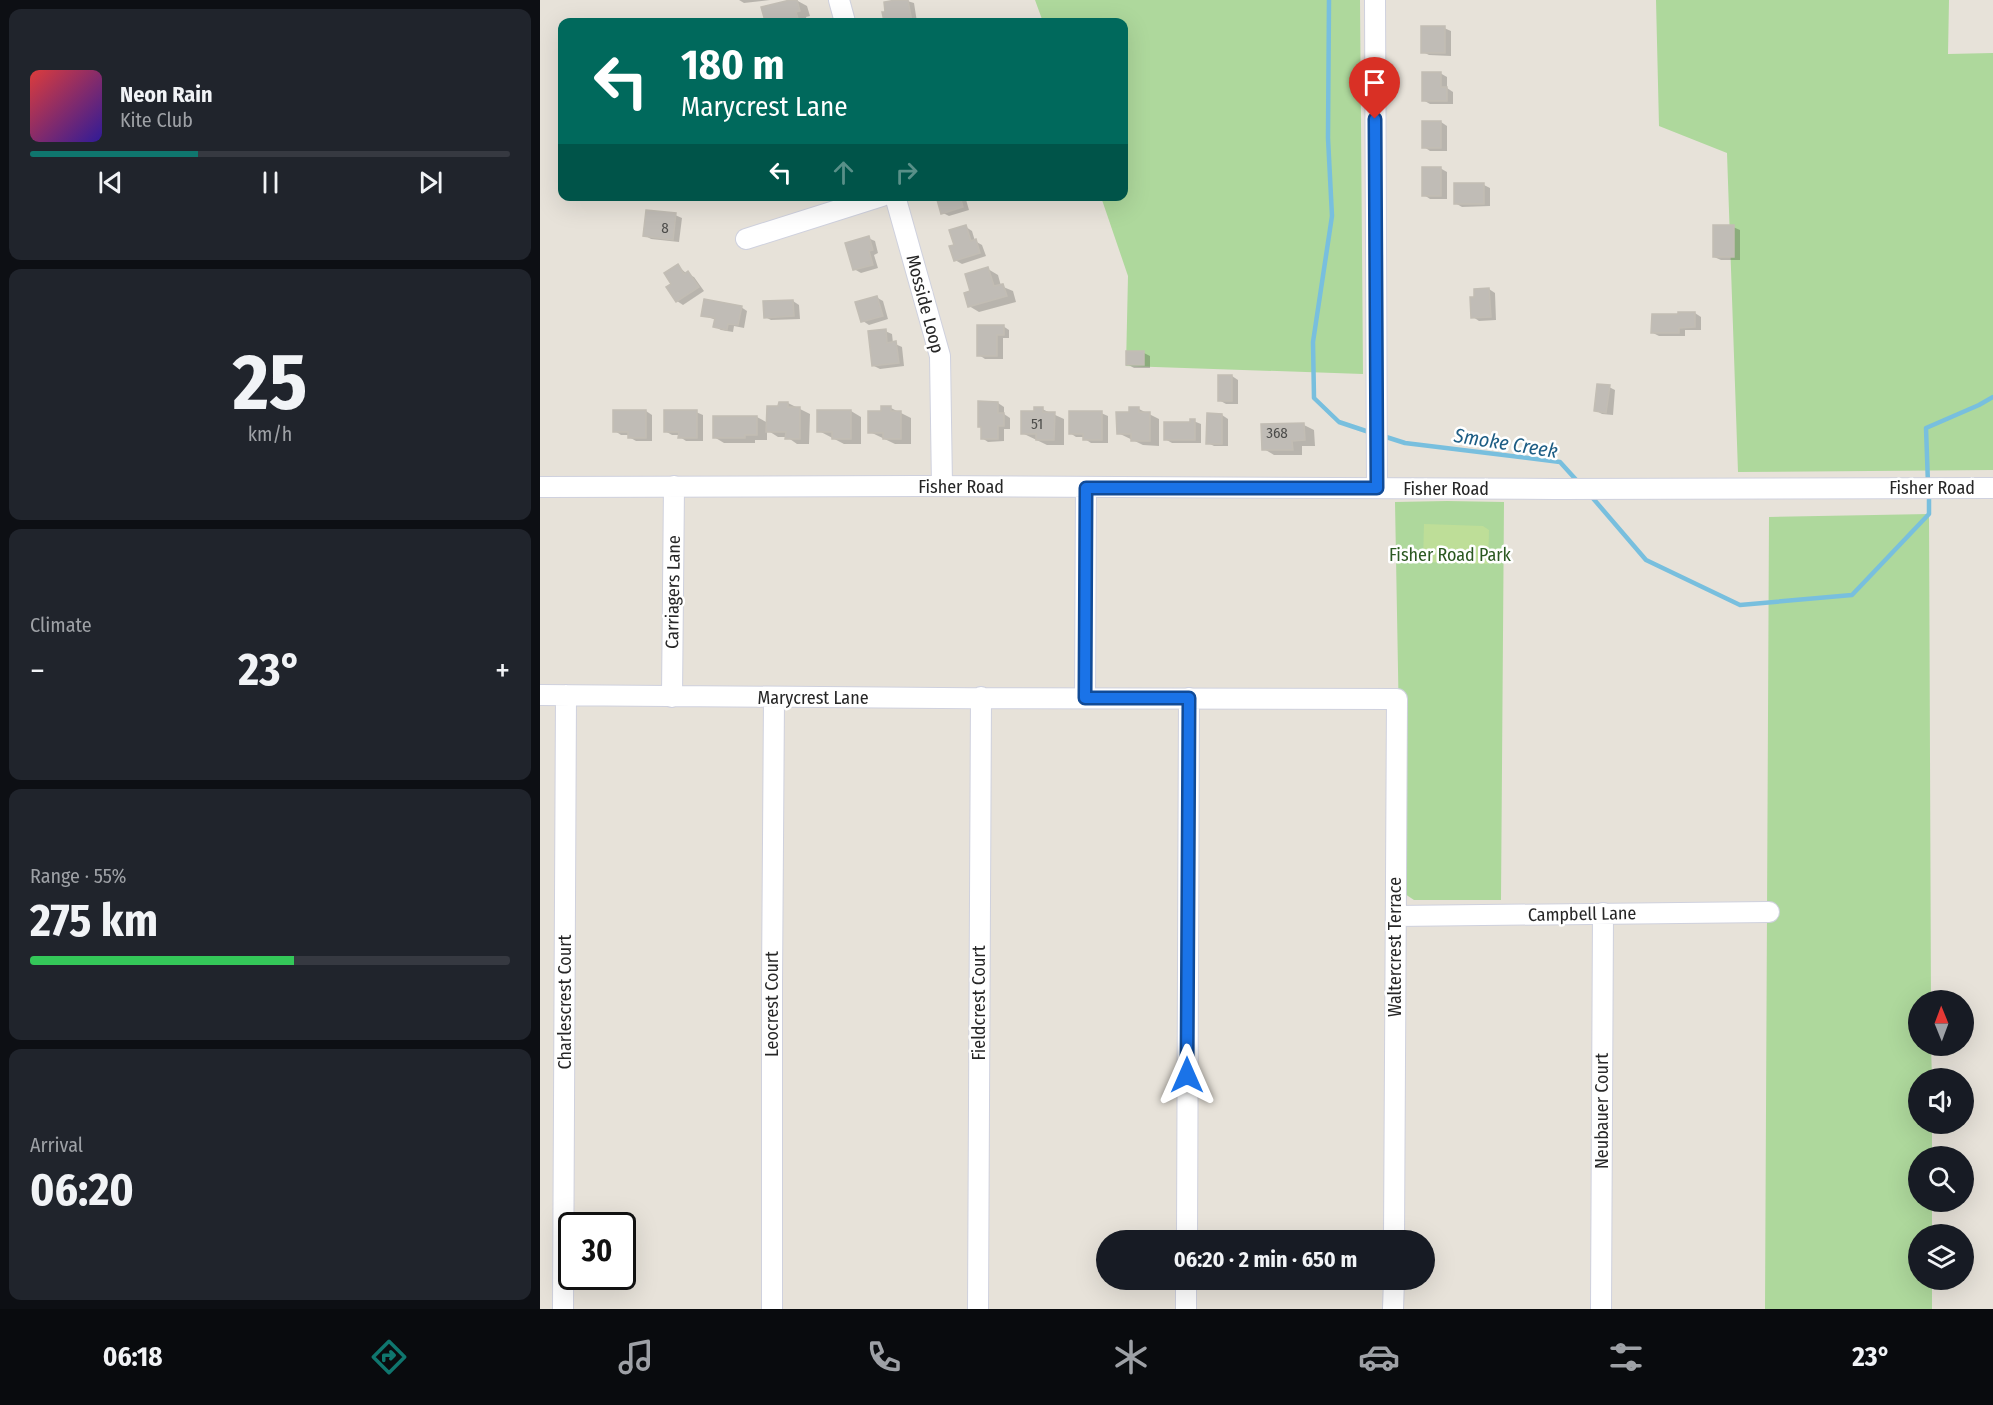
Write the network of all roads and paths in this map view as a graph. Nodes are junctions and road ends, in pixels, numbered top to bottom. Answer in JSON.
{"nodes":[{"id":1,"x":839,"y":0,"type":"edge"},
{"id":2,"x":1375,"y":0,"type":"edge"},
{"id":3,"x":844,"y":18,"type":"edge"},
{"id":4,"x":866,"y":201,"type":"edge"},
{"id":5,"x":897,"y":201,"type":"edge"},
{"id":6,"x":746,"y":239,"type":"dead end"},
{"id":7,"x":675,"y":486,"type":"junction"},
{"id":8,"x":942,"y":486,"type":"junction"},
{"id":9,"x":540,"y":487,"type":"edge"},
{"id":10,"x":1086,"y":488,"type":"junction"},
{"id":11,"x":1377,"y":488,"type":"junction"},
{"id":12,"x":1993,"y":488,"type":"edge"},
{"id":13,"x":540,"y":695,"type":"edge"},
{"id":14,"x":566,"y":695,"type":"junction"},
{"id":15,"x":672,"y":697,"type":"junction"},
{"id":16,"x":981,"y":697,"type":"junction"},
{"id":17,"x":774,"y":698,"type":"junction"},
{"id":18,"x":1085,"y":698,"type":"junction"},
{"id":19,"x":1189,"y":698,"type":"junction"},
{"id":20,"x":1352,"y":698,"type":"joint"},
{"id":21,"x":1769,"y":912,"type":"dead end"},
{"id":22,"x":1603,"y":913,"type":"junction"},
{"id":23,"x":1395,"y":916,"type":"junction"},
{"id":24,"x":1186,"y":1230,"type":"edge"},
{"id":25,"x":1394,"y":1230,"type":"edge"},
{"id":26,"x":1186,"y":1290,"type":"edge"},
{"id":27,"x":1394,"y":1290,"type":"edge"},
{"id":28,"x":563,"y":1309,"type":"edge"},
{"id":29,"x":772,"y":1309,"type":"edge"},
{"id":30,"x":978,"y":1309,"type":"edge"},
{"id":31,"x":1186,"y":1309,"type":"edge"},
{"id":32,"x":1393,"y":1309,"type":"edge"},
{"id":33,"x":1601,"y":1309,"type":"edge"}],
"edges":[{"from":1,"to":3,"type":"street"},
{"from":2,"to":11,"type":"street"},
{"from":4,"to":6,"type":"street"},
{"from":5,"to":8,"type":"street","name":"Mosside Loop"},
{"from":7,"to":8,"type":"street","name":"Fisher Road"},
{"from":7,"to":9,"type":"street","name":"Fisher Road"},
{"from":7,"to":15,"type":"street","name":"Carriagers Lane"},
{"from":8,"to":10,"type":"street","name":"Fisher Road"},
{"from":10,"to":11,"type":"street","name":"Fisher Road"},
{"from":10,"to":18,"type":"street"},
{"from":11,"to":12,"type":"street","name":"Fisher Road"},
{"from":13,"to":14,"type":"street","name":"Marycrest Lane"},
{"from":14,"to":15,"type":"street","name":"Marycrest Lane"},
{"from":14,"to":28,"type":"street","name":"Charlescrest Court"},
{"from":15,"to":17,"type":"street","name":"Marycrest Lane"},
{"from":16,"to":17,"type":"street","name":"Marycrest Lane"},
{"from":16,"to":18,"type":"street","name":"Marycrest Lane"},
{"from":16,"to":30,"type":"street","name":"Fieldcrest Court"},
{"from":17,"to":29,"type":"street","name":"Leocrest Court"},
{"from":18,"to":19,"type":"street","name":"Marycrest Lane"},
{"from":19,"to":20,"type":"street","name":"Marycrest Lane"},
{"from":19,"to":24,"type":"street"},
{"from":20,"to":23,"type":"street","name":"Waltercrest Terrace"},
{"from":21,"to":22,"type":"street","name":"Campbell Lane"},
{"from":22,"to":23,"type":"street","name":"Campbell Lane"},
{"from":22,"to":33,"type":"street","name":"Neubauer Court"},
{"from":23,"to":25,"type":"street","name":"Waltercrest Terrace"},
{"from":26,"to":31,"type":"street"},
{"from":27,"to":32,"type":"street"}]}
